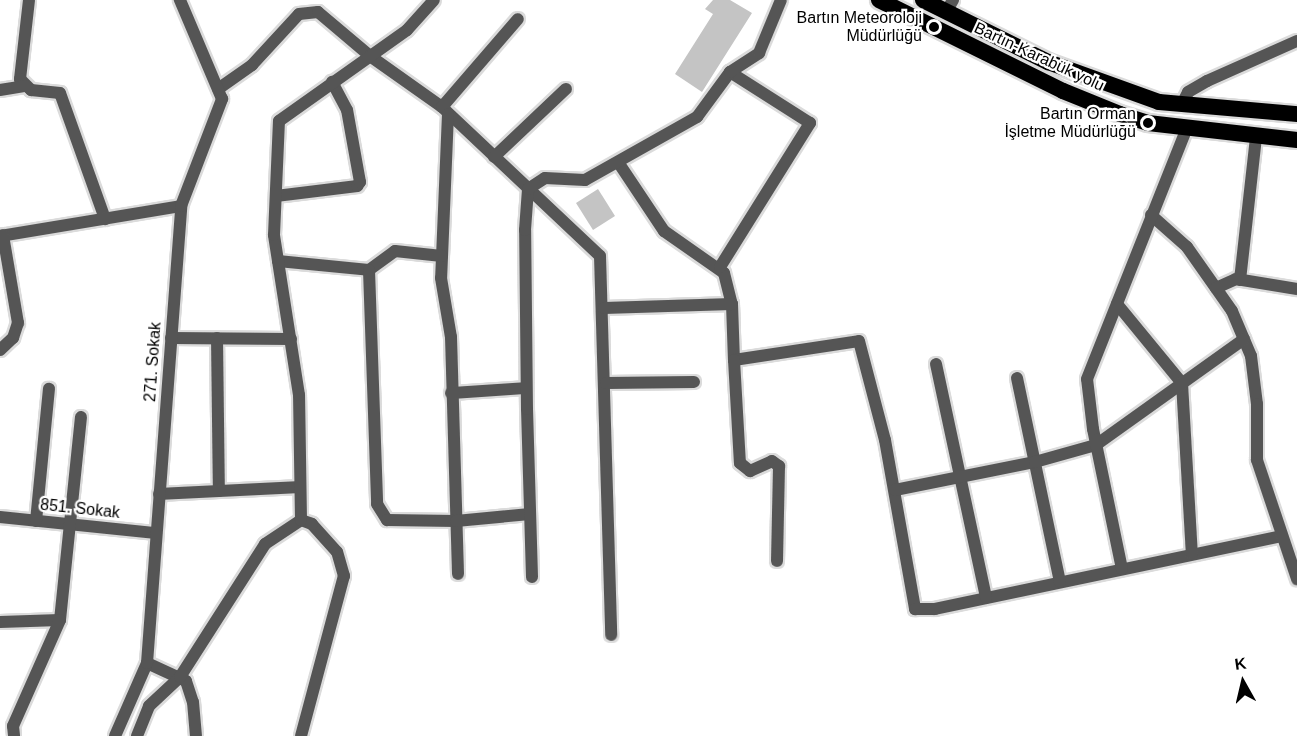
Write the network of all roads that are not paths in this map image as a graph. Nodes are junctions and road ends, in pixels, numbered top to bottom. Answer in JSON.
{"nodes":[{"id":1,"x":29,"y":0,"type":"edge"},
{"id":2,"x":180,"y":0,"type":"edge"},
{"id":3,"x":434,"y":0,"type":"edge"},
{"id":4,"x":781,"y":0,"type":"edge"},
{"id":5,"x":879,"y":0,"type":"edge"},
{"id":6,"x":923,"y":0,"type":"edge"},
{"id":7,"x":950,"y":6,"type":"edge"},
{"id":8,"x":518,"y":19,"type":"dead end"},
{"id":9,"x":1297,"y":41,"type":"edge"},
{"id":10,"x":370,"y":56,"type":"junction"},
{"id":11,"x":730,"y":72,"type":"junction"},
{"id":12,"x":332,"y":82,"type":"junction"},
{"id":13,"x":27,"y":86,"type":"junction"},
{"id":14,"x":218,"y":89,"type":"junction"},
{"id":15,"x":566,"y":89,"type":"dead end"},
{"id":16,"x":0,"y":90,"type":"edge"},
{"id":17,"x":1182,"y":104,"type":"junction"},
{"id":18,"x":445,"y":111,"type":"junction"},
{"id":19,"x":1297,"y":114,"type":"edge"},
{"id":20,"x":1187,"y":128,"type":"junction"},
{"id":21,"x":1256,"y":137,"type":"junction"},
{"id":22,"x":1297,"y":140,"type":"edge"},
{"id":23,"x":494,"y":157,"type":"junction"},
{"id":24,"x":618,"y":162,"type":"junction"},
{"id":25,"x":528,"y":189,"type":"junction"},
{"id":26,"x":276,"y":196,"type":"junction"},
{"id":27,"x":182,"y":206,"type":"junction"},
{"id":28,"x":1151,"y":215,"type":"junction"},
{"id":29,"x":105,"y":219,"type":"junction"},
{"id":30,"x":1,"y":235,"type":"edge"},
{"id":31,"x":442,"y":256,"type":"junction"},
{"id":32,"x":278,"y":261,"type":"junction"},
{"id":33,"x":720,"y":267,"type":"junction"},
{"id":34,"x":369,"y":270,"type":"junction"},
{"id":35,"x":1240,"y":280,"type":"junction"},
{"id":36,"x":1216,"y":288,"type":"junction"},
{"id":37,"x":1297,"y":289,"type":"edge"},
{"id":38,"x":732,"y":304,"type":"junction"},
{"id":39,"x":1117,"y":304,"type":"junction"},
{"id":40,"x":604,"y":308,"type":"junction"},
{"id":41,"x":171,"y":338,"type":"junction"},
{"id":42,"x":217,"y":338,"type":"junction"},
{"id":43,"x":291,"y":339,"type":"junction"},
{"id":44,"x":1244,"y":339,"type":"junction"},
{"id":45,"x":0,"y":350,"type":"edge"},
{"id":46,"x":734,"y":360,"type":"junction"},
{"id":47,"x":936,"y":364,"type":"dead end"},
{"id":48,"x":1017,"y":378,"type":"dead end"},
{"id":49,"x":694,"y":382,"type":"dead end"},
{"id":50,"x":606,"y":383,"type":"junction"},
{"id":51,"x":1182,"y":383,"type":"junction"},
{"id":52,"x":526,"y":388,"type":"junction"},
{"id":53,"x":49,"y":389,"type":"dead end"},
{"id":54,"x":451,"y":393,"type":"junction"},
{"id":55,"x":81,"y":417,"type":"dead end"},
{"id":56,"x":1096,"y":445,"type":"junction"},
{"id":57,"x":1035,"y":462,"type":"junction"},
{"id":58,"x":960,"y":477,"type":"junction"},
{"id":59,"x":300,"y":487,"type":"junction"},
{"id":60,"x":895,"y":490,"type":"junction"},
{"id":61,"x":219,"y":491,"type":"junction"},
{"id":62,"x":159,"y":494,"type":"junction"},
{"id":63,"x":530,"y":514,"type":"junction"},
{"id":64,"x":0,"y":517,"type":"edge"},
{"id":65,"x":301,"y":520,"type":"junction"},
{"id":66,"x":36,"y":521,"type":"junction"},
{"id":67,"x":456,"y":521,"type":"junction"},
{"id":68,"x":70,"y":525,"type":"junction"},
{"id":69,"x":156,"y":533,"type":"junction"},
{"id":70,"x":1281,"y":536,"type":"junction"},
{"id":71,"x":1192,"y":554,"type":"junction"},
{"id":72,"x":777,"y":561,"type":"dead end"},
{"id":73,"x":1122,"y":569,"type":"junction"},
{"id":74,"x":458,"y":574,"type":"dead end"},
{"id":75,"x":532,"y":577,"type":"dead end"},
{"id":76,"x":1297,"y":579,"type":"edge"},
{"id":77,"x":1060,"y":582,"type":"junction"},
{"id":78,"x":986,"y":598,"type":"junction"},
{"id":79,"x":60,"y":620,"type":"junction"},
{"id":80,"x":0,"y":622,"type":"edge"},
{"id":81,"x":612,"y":635,"type":"dead end"},
{"id":82,"x":147,"y":663,"type":"junction"},
{"id":83,"x":180,"y":677,"type":"junction"},
{"id":84,"x":14,"y":736,"type":"edge"},
{"id":85,"x":116,"y":736,"type":"edge"},
{"id":86,"x":137,"y":736,"type":"edge"},
{"id":87,"x":196,"y":736,"type":"edge"},
{"id":88,"x":301,"y":736,"type":"edge"}],
"edges":[{"from":1,"to":13,"type":"street"},
{"from":2,"to":14,"type":"street","name":"271. Sokak"},
{"from":3,"to":10,"type":"street"},
{"from":4,"to":11,"type":"street"},
{"from":5,"to":20,"type":"highway","name":"Bartın-Karabük yolu"},
{"from":6,"to":7,"type":"highway","name":"Bartın-Karabük yolu"},
{"from":7,"to":17,"type":"highway","name":"Bartın-Karabük yolu"},
{"from":8,"to":18,"type":"street"},
{"from":9,"to":17,"type":"street"},
{"from":10,"to":12,"type":"street"},
{"from":10,"to":14,"type":"street"},
{"from":10,"to":18,"type":"street"},
{"from":11,"to":24,"type":"street"},
{"from":11,"to":33,"type":"street"},
{"from":12,"to":26,"type":"street"},
{"from":12,"to":26,"type":"street"},
{"from":13,"to":16,"type":"street"},
{"from":13,"to":29,"type":"street"},
{"from":14,"to":27,"type":"street","name":"271. Sokak"},
{"from":15,"to":23,"type":"street"},
{"from":17,"to":19,"type":"highway","name":"Bartın-Karabük yolu"},
{"from":18,"to":23,"type":"street"},
{"from":18,"to":31,"type":"street"},
{"from":20,"to":21,"type":"highway","name":"Bartın-Karabük yolu"},
{"from":20,"to":28,"type":"street"},
{"from":21,"to":22,"type":"highway","name":"Bartın-Karabük yolu"},
{"from":21,"to":35,"type":"street"},
{"from":23,"to":25,"type":"street"},
{"from":24,"to":25,"type":"street"},
{"from":24,"to":33,"type":"street"},
{"from":25,"to":40,"type":"street"},
{"from":25,"to":52,"type":"street"},
{"from":26,"to":32,"type":"street"},
{"from":27,"to":29,"type":"street"},
{"from":27,"to":41,"type":"street","name":"271. Sokak"},
{"from":28,"to":36,"type":"street"},
{"from":28,"to":39,"type":"street"},
{"from":29,"to":30,"type":"street"},
{"from":30,"to":45,"type":"street"},
{"from":31,"to":34,"type":"street"},
{"from":31,"to":54,"type":"street"},
{"from":32,"to":34,"type":"street"},
{"from":32,"to":43,"type":"street"},
{"from":33,"to":38,"type":"street"},
{"from":34,"to":67,"type":"street"},
{"from":35,"to":36,"type":"street"},
{"from":35,"to":37,"type":"street"},
{"from":36,"to":44,"type":"street"},
{"from":38,"to":40,"type":"street"},
{"from":38,"to":46,"type":"street"},
{"from":39,"to":51,"type":"street"},
{"from":39,"to":56,"type":"street"},
{"from":40,"to":50,"type":"street"},
{"from":41,"to":42,"type":"street"},
{"from":41,"to":62,"type":"street","name":"271. Sokak"},
{"from":42,"to":43,"type":"street"},
{"from":42,"to":61,"type":"street"},
{"from":43,"to":59,"type":"street"},
{"from":44,"to":51,"type":"street"},
{"from":44,"to":70,"type":"street"},
{"from":46,"to":60,"type":"street"},
{"from":46,"to":72,"type":"street"},
{"from":47,"to":58,"type":"street"},
{"from":48,"to":57,"type":"street"},
{"from":49,"to":50,"type":"street"},
{"from":50,"to":81,"type":"street"},
{"from":51,"to":56,"type":"street"},
{"from":51,"to":71,"type":"street"},
{"from":52,"to":54,"type":"street"},
{"from":52,"to":63,"type":"street"},
{"from":53,"to":66,"type":"street"},
{"from":54,"to":67,"type":"street"},
{"from":55,"to":68,"type":"street"},
{"from":56,"to":57,"type":"street"},
{"from":56,"to":73,"type":"street"},
{"from":57,"to":58,"type":"street"},
{"from":57,"to":77,"type":"street"},
{"from":58,"to":60,"type":"street"},
{"from":58,"to":78,"type":"street"},
{"from":59,"to":61,"type":"street"},
{"from":59,"to":65,"type":"street"},
{"from":60,"to":78,"type":"street"},
{"from":61,"to":62,"type":"street"},
{"from":62,"to":69,"type":"street","name":"271. Sokak"},
{"from":63,"to":67,"type":"street"},
{"from":63,"to":75,"type":"street"},
{"from":64,"to":66,"type":"street","name":"851. Sokak"},
{"from":65,"to":83,"type":"street"},
{"from":65,"to":88,"type":"street"},
{"from":66,"to":68,"type":"street","name":"851. Sokak"},
{"from":67,"to":74,"type":"street"},
{"from":68,"to":69,"type":"street","name":"851. Sokak"},
{"from":68,"to":79,"type":"street"},
{"from":69,"to":82,"type":"street","name":"271. Sokak"},
{"from":70,"to":71,"type":"street"},
{"from":70,"to":76,"type":"street"},
{"from":71,"to":73,"type":"street"},
{"from":73,"to":77,"type":"street"},
{"from":77,"to":78,"type":"street"},
{"from":79,"to":80,"type":"street"},
{"from":79,"to":84,"type":"street"},
{"from":82,"to":83,"type":"street"},
{"from":82,"to":85,"type":"street","name":"271. Sokak"},
{"from":83,"to":86,"type":"street"},
{"from":83,"to":87,"type":"street"}]}
